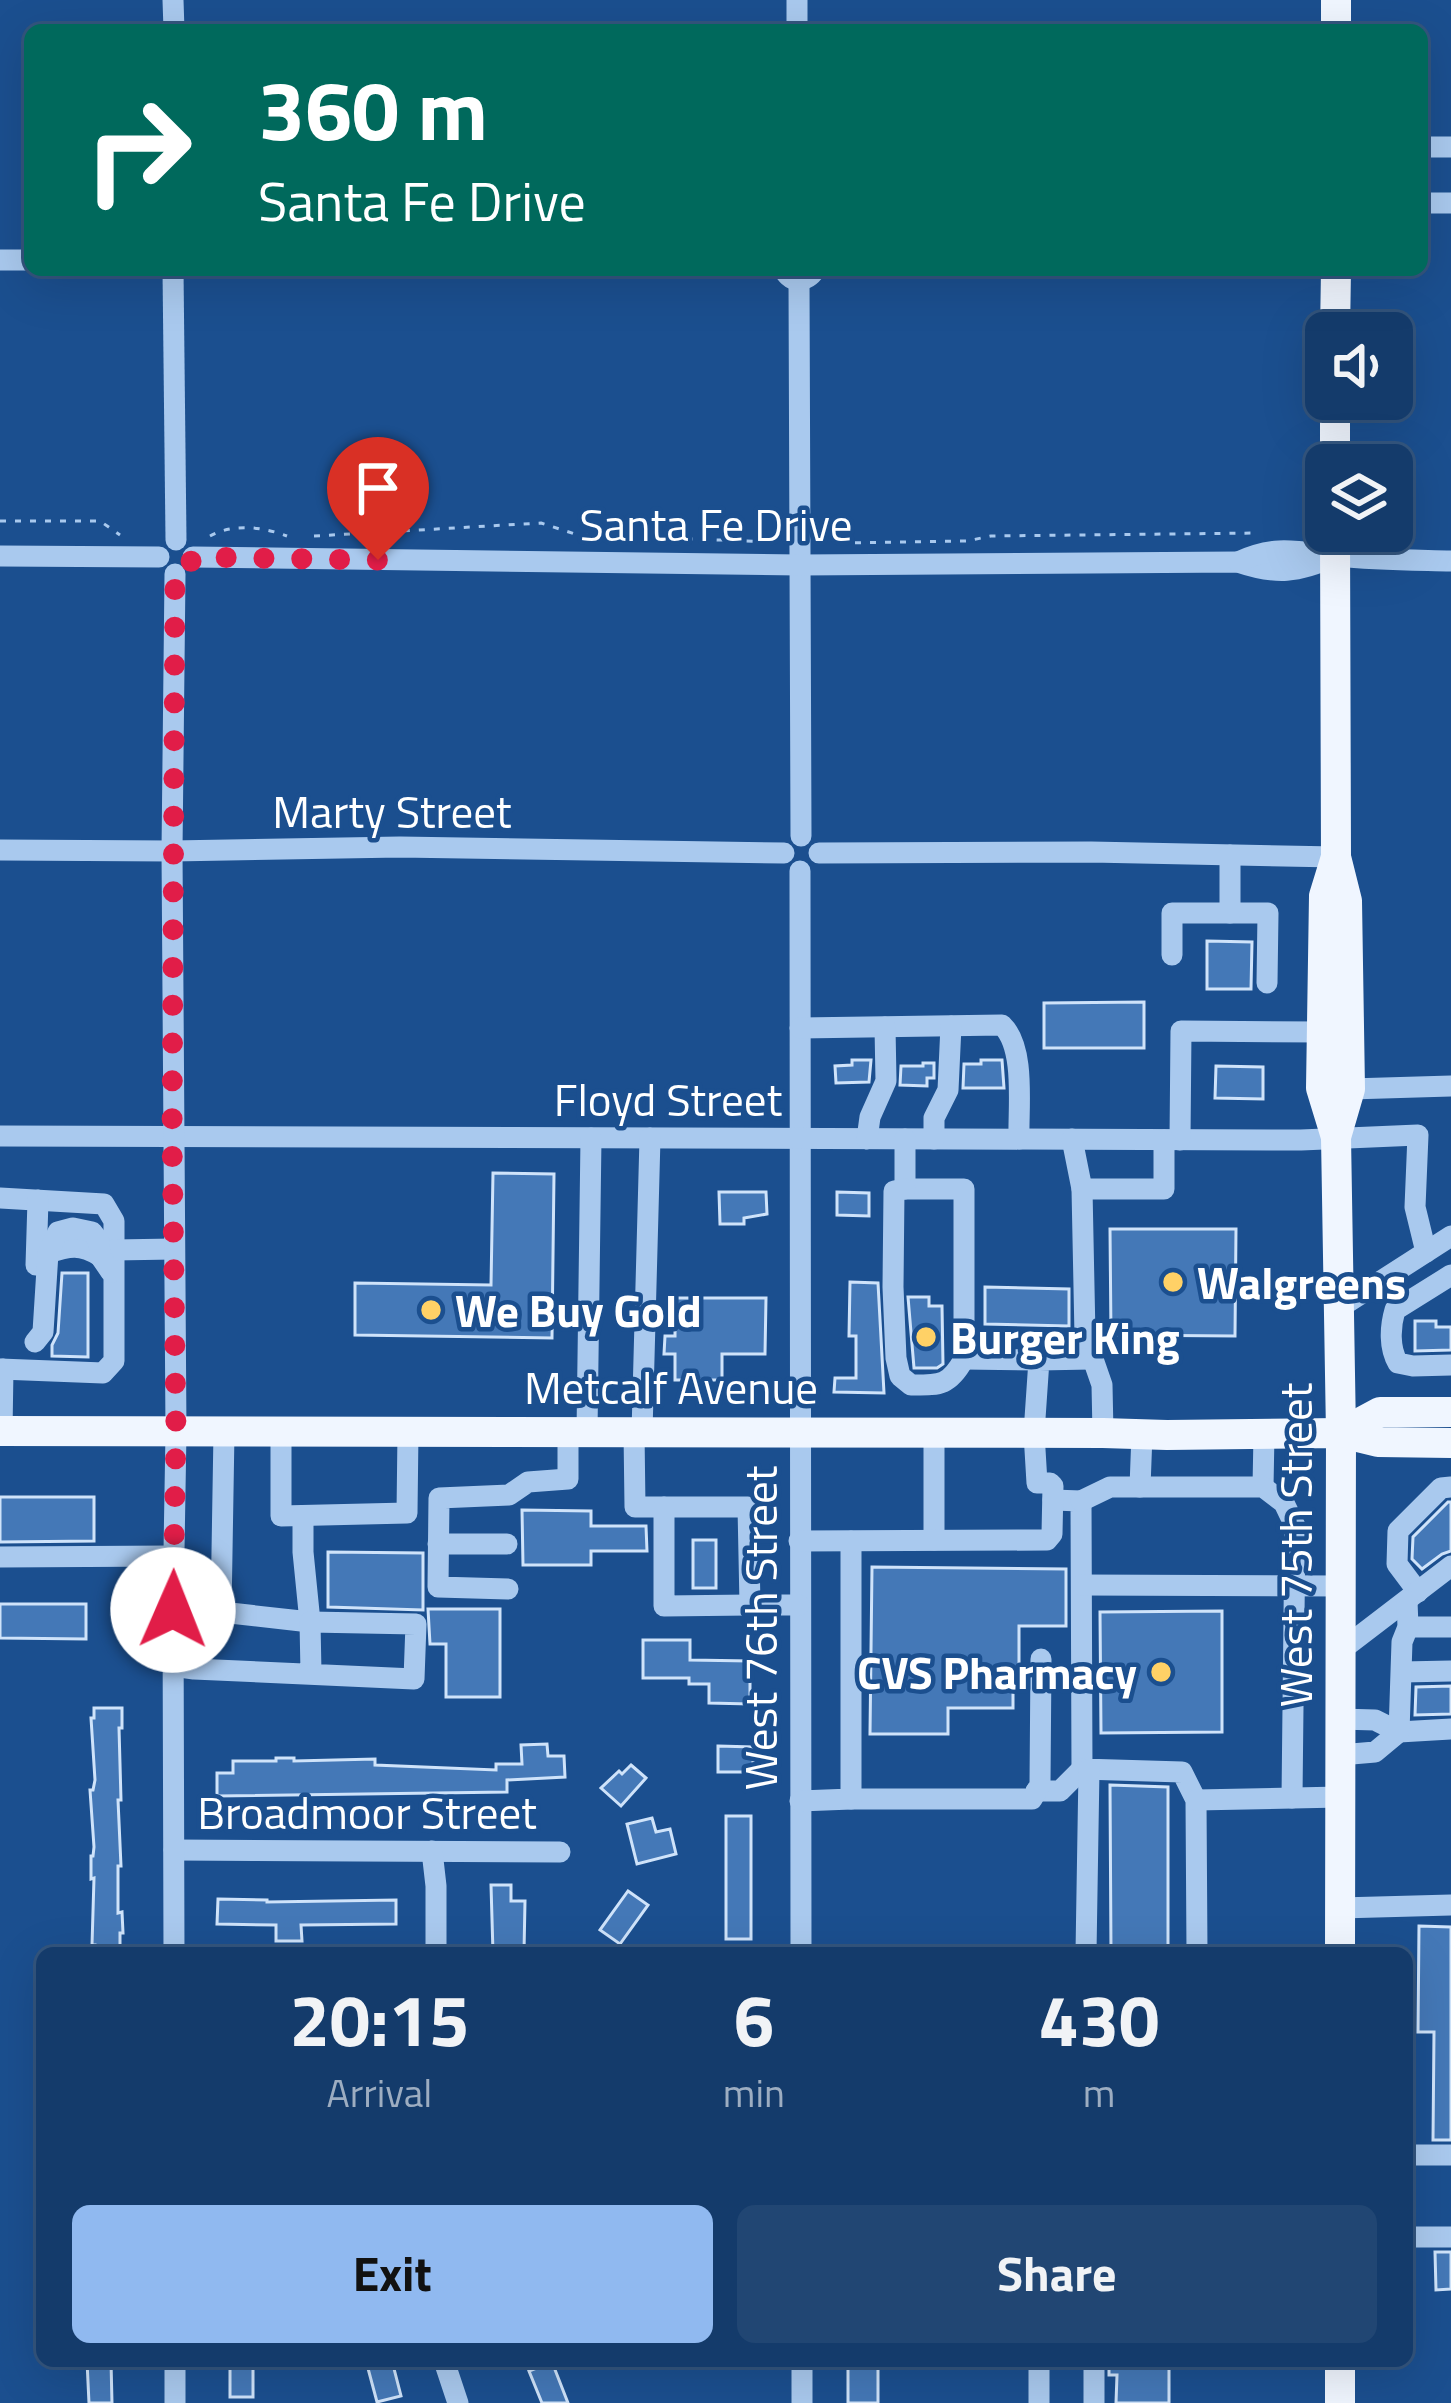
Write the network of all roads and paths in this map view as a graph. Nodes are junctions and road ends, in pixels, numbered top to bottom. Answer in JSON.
{"nodes":[{"id":1,"x":173,"y":276,"type":"edge"},
{"id":2,"x":800,"y":276,"type":"edge"},
{"id":3,"x":1336,"y":276,"type":"edge"},
{"id":4,"x":1335,"y":312,"type":"edge"},
{"id":5,"x":0,"y":521,"type":"edge"},
{"id":6,"x":1266,"y":533,"type":"dead end"},
{"id":7,"x":175,"y":534,"type":"junction"},
{"id":8,"x":124,"y":537,"type":"dead end"},
{"id":9,"x":313,"y":537,"type":"dead end"},
{"id":10,"x":290,"y":538,"type":"dead end"},
{"id":11,"x":1305,"y":550,"type":"edge"},
{"id":12,"x":1335,"y":552,"type":"edge"},
{"id":13,"x":1393,"y":552,"type":"edge"},
{"id":14,"x":800,"y":554,"type":"junction"},
{"id":15,"x":0,"y":556,"type":"edge"},
{"id":16,"x":159,"y":557,"type":"junction"},
{"id":17,"x":193,"y":557,"type":"junction"},
{"id":18,"x":1451,"y":561,"type":"edge"},
{"id":19,"x":175,"y":574,"type":"junction"},
{"id":20,"x":801,"y":836,"type":"junction"},
{"id":21,"x":0,"y":850,"type":"edge"},
{"id":22,"x":172,"y":851,"type":"junction"},
{"id":23,"x":784,"y":854,"type":"junction"},
{"id":24,"x":818,"y":854,"type":"junction"},
{"id":25,"x":1230,"y":855,"type":"junction"},
{"id":26,"x":1336,"y":857,"type":"junction"},
{"id":27,"x":800,"y":871,"type":"junction"},
{"id":28,"x":1230,"y":913,"type":"junction"},
{"id":29,"x":1172,"y":955,"type":"dead end"},
{"id":30,"x":1268,"y":982,"type":"dead end"},
{"id":31,"x":951,"y":1026,"type":"junction"},
{"id":32,"x":885,"y":1027,"type":"junction"},
{"id":33,"x":800,"y":1028,"type":"junction"},
{"id":34,"x":1322,"y":1032,"type":"junction"},
{"id":35,"x":1451,"y":1086,"type":"edge"},
{"id":36,"x":1350,"y":1089,"type":"junction"},
{"id":37,"x":0,"y":1136,"type":"edge"},
{"id":38,"x":172,"y":1136,"type":"junction"},
{"id":39,"x":1336,"y":1136,"type":"junction"},
{"id":40,"x":591,"y":1138,"type":"junction"},
{"id":41,"x":650,"y":1138,"type":"junction"},
{"id":42,"x":799,"y":1139,"type":"junction"},
{"id":43,"x":867,"y":1139,"type":"junction"},
{"id":44,"x":905,"y":1139,"type":"junction"},
{"id":45,"x":934,"y":1139,"type":"junction"},
{"id":46,"x":1018,"y":1139,"type":"junction"},
{"id":47,"x":1072,"y":1139,"type":"junction"},
{"id":48,"x":1172,"y":1140,"type":"junction"},
{"id":49,"x":905,"y":1189,"type":"junction"},
{"id":50,"x":1082,"y":1189,"type":"junction"},
{"id":51,"x":0,"y":1198,"type":"edge"},
{"id":52,"x":38,"y":1200,"type":"junction"},
{"id":53,"x":1451,"y":1236,"type":"edge"},
{"id":54,"x":174,"y":1249,"type":"junction"},
{"id":55,"x":1426,"y":1252,"type":"junction"},
{"id":56,"x":108,"y":1253,"type":"junction"},
{"id":57,"x":1451,"y":1275,"type":"edge"},
{"id":58,"x":1340,"y":1308,"type":"junction"},
{"id":59,"x":35,"y":1342,"type":"junction"},
{"id":60,"x":964,"y":1359,"type":"junction"},
{"id":61,"x":1091,"y":1359,"type":"junction"},
{"id":62,"x":1039,"y":1360,"type":"junction"},
{"id":63,"x":1451,"y":1365,"type":"edge"},
{"id":64,"x":1,"y":1369,"type":"edge"},
{"id":65,"x":34,"y":1370,"type":"junction"},
{"id":66,"x":1451,"y":1412,"type":"edge"},
{"id":67,"x":1,"y":1431,"type":"edge"},
{"id":68,"x":281,"y":1431,"type":"junction"},
{"id":69,"x":176,"y":1432,"type":"junction"},
{"id":70,"x":224,"y":1432,"type":"junction"},
{"id":71,"x":408,"y":1432,"type":"junction"},
{"id":72,"x":577,"y":1432,"type":"junction"},
{"id":73,"x":638,"y":1432,"type":"junction"},
{"id":74,"x":799,"y":1432,"type":"junction"},
{"id":75,"x":1341,"y":1432,"type":"junction"},
{"id":76,"x":934,"y":1433,"type":"junction"},
{"id":77,"x":1034,"y":1433,"type":"junction"},
{"id":78,"x":1103,"y":1433,"type":"junction"},
{"id":79,"x":1142,"y":1434,"type":"junction"},
{"id":80,"x":1264,"y":1434,"type":"junction"},
{"id":81,"x":1451,"y":1443,"type":"edge"},
{"id":82,"x":1263,"y":1486,"type":"junction"},
{"id":83,"x":1140,"y":1487,"type":"junction"},
{"id":84,"x":1451,"y":1487,"type":"edge"},
{"id":85,"x":1053,"y":1500,"type":"junction"},
{"id":86,"x":1081,"y":1501,"type":"junction"},
{"id":87,"x":664,"y":1507,"type":"junction"},
{"id":88,"x":407,"y":1514,"type":"junction"},
{"id":89,"x":439,"y":1514,"type":"junction"},
{"id":90,"x":303,"y":1516,"type":"junction"},
{"id":91,"x":934,"y":1540,"type":"junction"},
{"id":92,"x":799,"y":1541,"type":"junction"},
{"id":93,"x":851,"y":1541,"type":"junction"},
{"id":94,"x":439,"y":1544,"type":"junction"},
{"id":95,"x":507,"y":1544,"type":"dead end"},
{"id":96,"x":173,"y":1556,"type":"junction"},
{"id":97,"x":0,"y":1557,"type":"edge"},
{"id":98,"x":1451,"y":1566,"type":"edge"},
{"id":99,"x":1082,"y":1585,"type":"junction"},
{"id":100,"x":1294,"y":1586,"type":"junction"},
{"id":101,"x":1341,"y":1586,"type":"junction"},
{"id":102,"x":508,"y":1589,"type":"dead end"},
{"id":103,"x":1413,"y":1596,"type":"junction"},
{"id":104,"x":750,"y":1605,"type":"junction"},
{"id":105,"x":799,"y":1605,"type":"junction"},
{"id":106,"x":173,"y":1610,"type":"junction"},
{"id":107,"x":220,"y":1612,"type":"junction"},
{"id":108,"x":310,"y":1622,"type":"junction"},
{"id":109,"x":1408,"y":1627,"type":"junction"},
{"id":110,"x":1451,"y":1627,"type":"edge"},
{"id":111,"x":1340,"y":1651,"type":"junction"},
{"id":112,"x":1041,"y":1659,"type":"dead end"},
{"id":113,"x":173,"y":1666,"type":"junction"},
{"id":114,"x":1451,"y":1671,"type":"edge"},
{"id":115,"x":1402,"y":1672,"type":"junction"},
{"id":116,"x":311,"y":1673,"type":"junction"},
{"id":117,"x":1340,"y":1719,"type":"junction"},
{"id":118,"x":1451,"y":1729,"type":"edge"},
{"id":119,"x":1399,"y":1732,"type":"junction"},
{"id":120,"x":1340,"y":1755,"type":"junction"},
{"id":121,"x":1086,"y":1769,"type":"junction"},
{"id":122,"x":1036,"y":1791,"type":"junction"},
{"id":123,"x":1340,"y":1797,"type":"junction"},
{"id":124,"x":1292,"y":1798,"type":"junction"},
{"id":125,"x":851,"y":1799,"type":"junction"},
{"id":126,"x":1196,"y":1800,"type":"junction"},
{"id":127,"x":800,"y":1801,"type":"junction"},
{"id":128,"x":174,"y":1850,"type":"junction"},
{"id":129,"x":432,"y":1851,"type":"junction"},
{"id":130,"x":560,"y":1852,"type":"dead end"},
{"id":131,"x":1451,"y":1905,"type":"edge"},
{"id":132,"x":1340,"y":1907,"type":"junction"},
{"id":133,"x":174,"y":1947,"type":"edge"},
{"id":134,"x":436,"y":1947,"type":"edge"},
{"id":135,"x":801,"y":1947,"type":"edge"},
{"id":136,"x":1086,"y":1947,"type":"edge"},
{"id":137,"x":1197,"y":1947,"type":"edge"},
{"id":138,"x":1340,"y":1947,"type":"edge"},
{"id":139,"x":1413,"y":2155,"type":"edge"},
{"id":140,"x":1451,"y":2155,"type":"edge"},
{"id":141,"x":1413,"y":2237,"type":"edge"},
{"id":142,"x":1451,"y":2237,"type":"edge"},
{"id":143,"x":175,"y":2367,"type":"edge"},
{"id":144,"x":446,"y":2367,"type":"edge"},
{"id":145,"x":802,"y":2367,"type":"edge"},
{"id":146,"x":1040,"y":2367,"type":"edge"},
{"id":147,"x":1094,"y":2367,"type":"edge"},
{"id":148,"x":1340,"y":2367,"type":"edge"},
{"id":149,"x":175,"y":2403,"type":"edge"},
{"id":150,"x":458,"y":2403,"type":"edge"},
{"id":151,"x":802,"y":2403,"type":"edge"},
{"id":152,"x":1040,"y":2403,"type":"edge"},
{"id":153,"x":1094,"y":2403,"type":"edge"},
{"id":154,"x":1340,"y":2403,"type":"edge"}],
"edges":[{"from":1,"to":7,"type":"street"},
{"from":2,"to":14,"type":"street"},
{"from":3,"to":4,"type":"main road"},
{"from":5,"to":8,"type":"path"},
{"from":6,"to":14,"type":"path"},
{"from":7,"to":10,"type":"path"},
{"from":7,"to":16,"type":"street"},
{"from":7,"to":17,"type":"street"},
{"from":9,"to":14,"type":"path"},
{"from":11,"to":14,"type":"street","name":"Santa Fe Drive"},
{"from":12,"to":26,"type":"main road","name":"West 75th Street"},
{"from":13,"to":18,"type":"street","name":"Santa Fe Drive"},
{"from":14,"to":17,"type":"street","name":"Santa Fe Drive"},
{"from":14,"to":20,"type":"street"},
{"from":15,"to":16,"type":"street"},
{"from":16,"to":19,"type":"street"},
{"from":17,"to":19,"type":"street"},
{"from":19,"to":22,"type":"street"},
{"from":20,"to":23,"type":"street"},
{"from":20,"to":24,"type":"street"},
{"from":21,"to":22,"type":"street","name":"Marty Street"},
{"from":22,"to":23,"type":"street","name":"Marty Street"},
{"from":22,"to":38,"type":"street"},
{"from":23,"to":27,"type":"street"},
{"from":24,"to":25,"type":"street"},
{"from":24,"to":27,"type":"street"},
{"from":25,"to":26,"type":"street"},
{"from":25,"to":28,"type":"street"},
{"from":26,"to":34,"type":"main road","name":"West 75th Street"},
{"from":26,"to":36,"type":"main road","name":"West 75th Street"},
{"from":27,"to":33,"type":"street","name":"West 76th Street"},
{"from":28,"to":29,"type":"street"},
{"from":28,"to":30,"type":"street"},
{"from":31,"to":32,"type":"street"},
{"from":31,"to":45,"type":"street"},
{"from":31,"to":46,"type":"street"},
{"from":32,"to":33,"type":"street"},
{"from":32,"to":43,"type":"street"},
{"from":33,"to":42,"type":"street","name":"West 76th Street"},
{"from":34,"to":39,"type":"main road","name":"West 75th Street"},
{"from":34,"to":48,"type":"street"},
{"from":35,"to":36,"type":"street"},
{"from":36,"to":39,"type":"main road","name":"West 75th Street"},
{"from":37,"to":38,"type":"street","name":"Floyd Street"},
{"from":38,"to":40,"type":"street","name":"Floyd Street"},
{"from":38,"to":54,"type":"street"},
{"from":39,"to":48,"type":"street","name":"Floyd Street"},
{"from":39,"to":55,"type":"street","name":"Floyd Street"},
{"from":39,"to":58,"type":"main road","name":"West 75th Street"},
{"from":40,"to":41,"type":"street","name":"Floyd Street"},
{"from":40,"to":72,"type":"street"},
{"from":41,"to":42,"type":"street","name":"Floyd Street"},
{"from":41,"to":73,"type":"street"},
{"from":42,"to":43,"type":"street","name":"Floyd Street"},
{"from":42,"to":74,"type":"street","name":"West 76th Street"},
{"from":43,"to":44,"type":"street","name":"Floyd Street"},
{"from":44,"to":45,"type":"street","name":"Floyd Street"},
{"from":44,"to":49,"type":"street"},
{"from":45,"to":46,"type":"street","name":"Floyd Street"},
{"from":46,"to":47,"type":"street","name":"Floyd Street"},
{"from":47,"to":48,"type":"street","name":"Floyd Street"},
{"from":47,"to":50,"type":"street"},
{"from":48,"to":50,"type":"street"},
{"from":49,"to":60,"type":"street"},
{"from":49,"to":60,"type":"street"},
{"from":50,"to":61,"type":"street"},
{"from":51,"to":52,"type":"street"},
{"from":52,"to":56,"type":"street"},
{"from":52,"to":59,"type":"street"},
{"from":53,"to":55,"type":"street"},
{"from":54,"to":56,"type":"street"},
{"from":54,"to":69,"type":"street"},
{"from":55,"to":58,"type":"street"},
{"from":56,"to":59,"type":"street"},
{"from":56,"to":65,"type":"street"},
{"from":57,"to":63,"type":"street"},
{"from":58,"to":75,"type":"main road","name":"West 75th Street"},
{"from":59,"to":65,"type":"street"},
{"from":60,"to":62,"type":"street"},
{"from":61,"to":62,"type":"street"},
{"from":61,"to":78,"type":"street"},
{"from":62,"to":77,"type":"street"},
{"from":64,"to":65,"type":"street"},
{"from":64,"to":67,"type":"street"},
{"from":66,"to":75,"type":"main road","name":"Metcalf Avenue"},
{"from":67,"to":69,"type":"main road","name":"Metcalf Avenue"},
{"from":68,"to":70,"type":"main road","name":"Metcalf Avenue"},
{"from":68,"to":71,"type":"main road","name":"Metcalf Avenue"},
{"from":68,"to":90,"type":"street"},
{"from":69,"to":70,"type":"main road","name":"Metcalf Avenue"},
{"from":69,"to":96,"type":"street"},
{"from":70,"to":107,"type":"street"},
{"from":71,"to":72,"type":"main road","name":"Metcalf Avenue"},
{"from":71,"to":88,"type":"street"},
{"from":72,"to":73,"type":"main road","name":"Metcalf Avenue"},
{"from":72,"to":89,"type":"street"},
{"from":73,"to":74,"type":"main road","name":"Metcalf Avenue"},
{"from":73,"to":87,"type":"street"},
{"from":74,"to":76,"type":"main road","name":"Metcalf Avenue"},
{"from":74,"to":92,"type":"street","name":"West 76th Street"},
{"from":75,"to":80,"type":"main road","name":"Metcalf Avenue"},
{"from":75,"to":81,"type":"main road","name":"Metcalf Avenue"},
{"from":75,"to":101,"type":"main road","name":"West 75th Street"},
{"from":76,"to":77,"type":"main road","name":"Metcalf Avenue"},
{"from":76,"to":91,"type":"street"},
{"from":77,"to":78,"type":"main road","name":"Metcalf Avenue"},
{"from":77,"to":85,"type":"street"},
{"from":78,"to":79,"type":"main road","name":"Metcalf Avenue"},
{"from":79,"to":80,"type":"main road","name":"Metcalf Avenue"},
{"from":79,"to":83,"type":"street"},
{"from":80,"to":82,"type":"street"},
{"from":82,"to":83,"type":"street"},
{"from":82,"to":100,"type":"street"},
{"from":83,"to":86,"type":"street"},
{"from":84,"to":103,"type":"street"},
{"from":85,"to":86,"type":"street"},
{"from":85,"to":91,"type":"street"},
{"from":86,"to":99,"type":"street"},
{"from":87,"to":104,"type":"street"},
{"from":87,"to":104,"type":"street"},
{"from":88,"to":89,"type":"street"},
{"from":88,"to":90,"type":"street"},
{"from":89,"to":94,"type":"street"},
{"from":90,"to":108,"type":"street"},
{"from":91,"to":93,"type":"street"},
{"from":92,"to":93,"type":"street"},
{"from":92,"to":105,"type":"street","name":"West 76th Street"},
{"from":93,"to":125,"type":"street"},
{"from":94,"to":95,"type":"street"},
{"from":94,"to":102,"type":"street"},
{"from":96,"to":97,"type":"street"},
{"from":96,"to":106,"type":"street"},
{"from":98,"to":103,"type":"street"},
{"from":99,"to":100,"type":"street"},
{"from":99,"to":121,"type":"street"},
{"from":100,"to":101,"type":"street"},
{"from":100,"to":124,"type":"street"},
{"from":101,"to":111,"type":"main road","name":"West 75th Street"},
{"from":103,"to":109,"type":"street"},
{"from":103,"to":111,"type":"street"},
{"from":104,"to":105,"type":"street"},
{"from":105,"to":127,"type":"street","name":"West 76th Street"},
{"from":106,"to":107,"type":"street"},
{"from":106,"to":113,"type":"street"},
{"from":107,"to":108,"type":"street"},
{"from":108,"to":116,"type":"street"},
{"from":108,"to":116,"type":"street"},
{"from":109,"to":110,"type":"street"},
{"from":109,"to":115,"type":"street"},
{"from":111,"to":117,"type":"main road","name":"West 75th Street"},
{"from":112,"to":122,"type":"street"},
{"from":113,"to":116,"type":"street"},
{"from":113,"to":128,"type":"street"},
{"from":114,"to":115,"type":"street"},
{"from":115,"to":119,"type":"street"},
{"from":117,"to":119,"type":"street"},
{"from":117,"to":120,"type":"main road","name":"West 75th Street"},
{"from":118,"to":119,"type":"street"},
{"from":119,"to":120,"type":"street"},
{"from":120,"to":123,"type":"main road","name":"West 75th Street"},
{"from":121,"to":122,"type":"street"},
{"from":121,"to":126,"type":"street"},
{"from":121,"to":136,"type":"street"},
{"from":122,"to":125,"type":"street"},
{"from":123,"to":124,"type":"street"},
{"from":123,"to":132,"type":"main road","name":"West 75th Street"},
{"from":124,"to":126,"type":"street"},
{"from":125,"to":127,"type":"street"},
{"from":126,"to":137,"type":"street"},
{"from":127,"to":135,"type":"street","name":"West 76th Street"},
{"from":128,"to":129,"type":"street","name":"Broadmoor Street"},
{"from":128,"to":133,"type":"street"},
{"from":129,"to":130,"type":"street","name":"Broadmoor Street"},
{"from":129,"to":134,"type":"street"},
{"from":131,"to":132,"type":"street"},
{"from":132,"to":138,"type":"main road","name":"West 75th Street"},
{"from":139,"to":140,"type":"street"},
{"from":141,"to":142,"type":"street"},
{"from":143,"to":149,"type":"street"},
{"from":144,"to":150,"type":"street"},
{"from":145,"to":151,"type":"street"},
{"from":146,"to":152,"type":"street"},
{"from":147,"to":153,"type":"street"},
{"from":148,"to":154,"type":"main road"}]}
